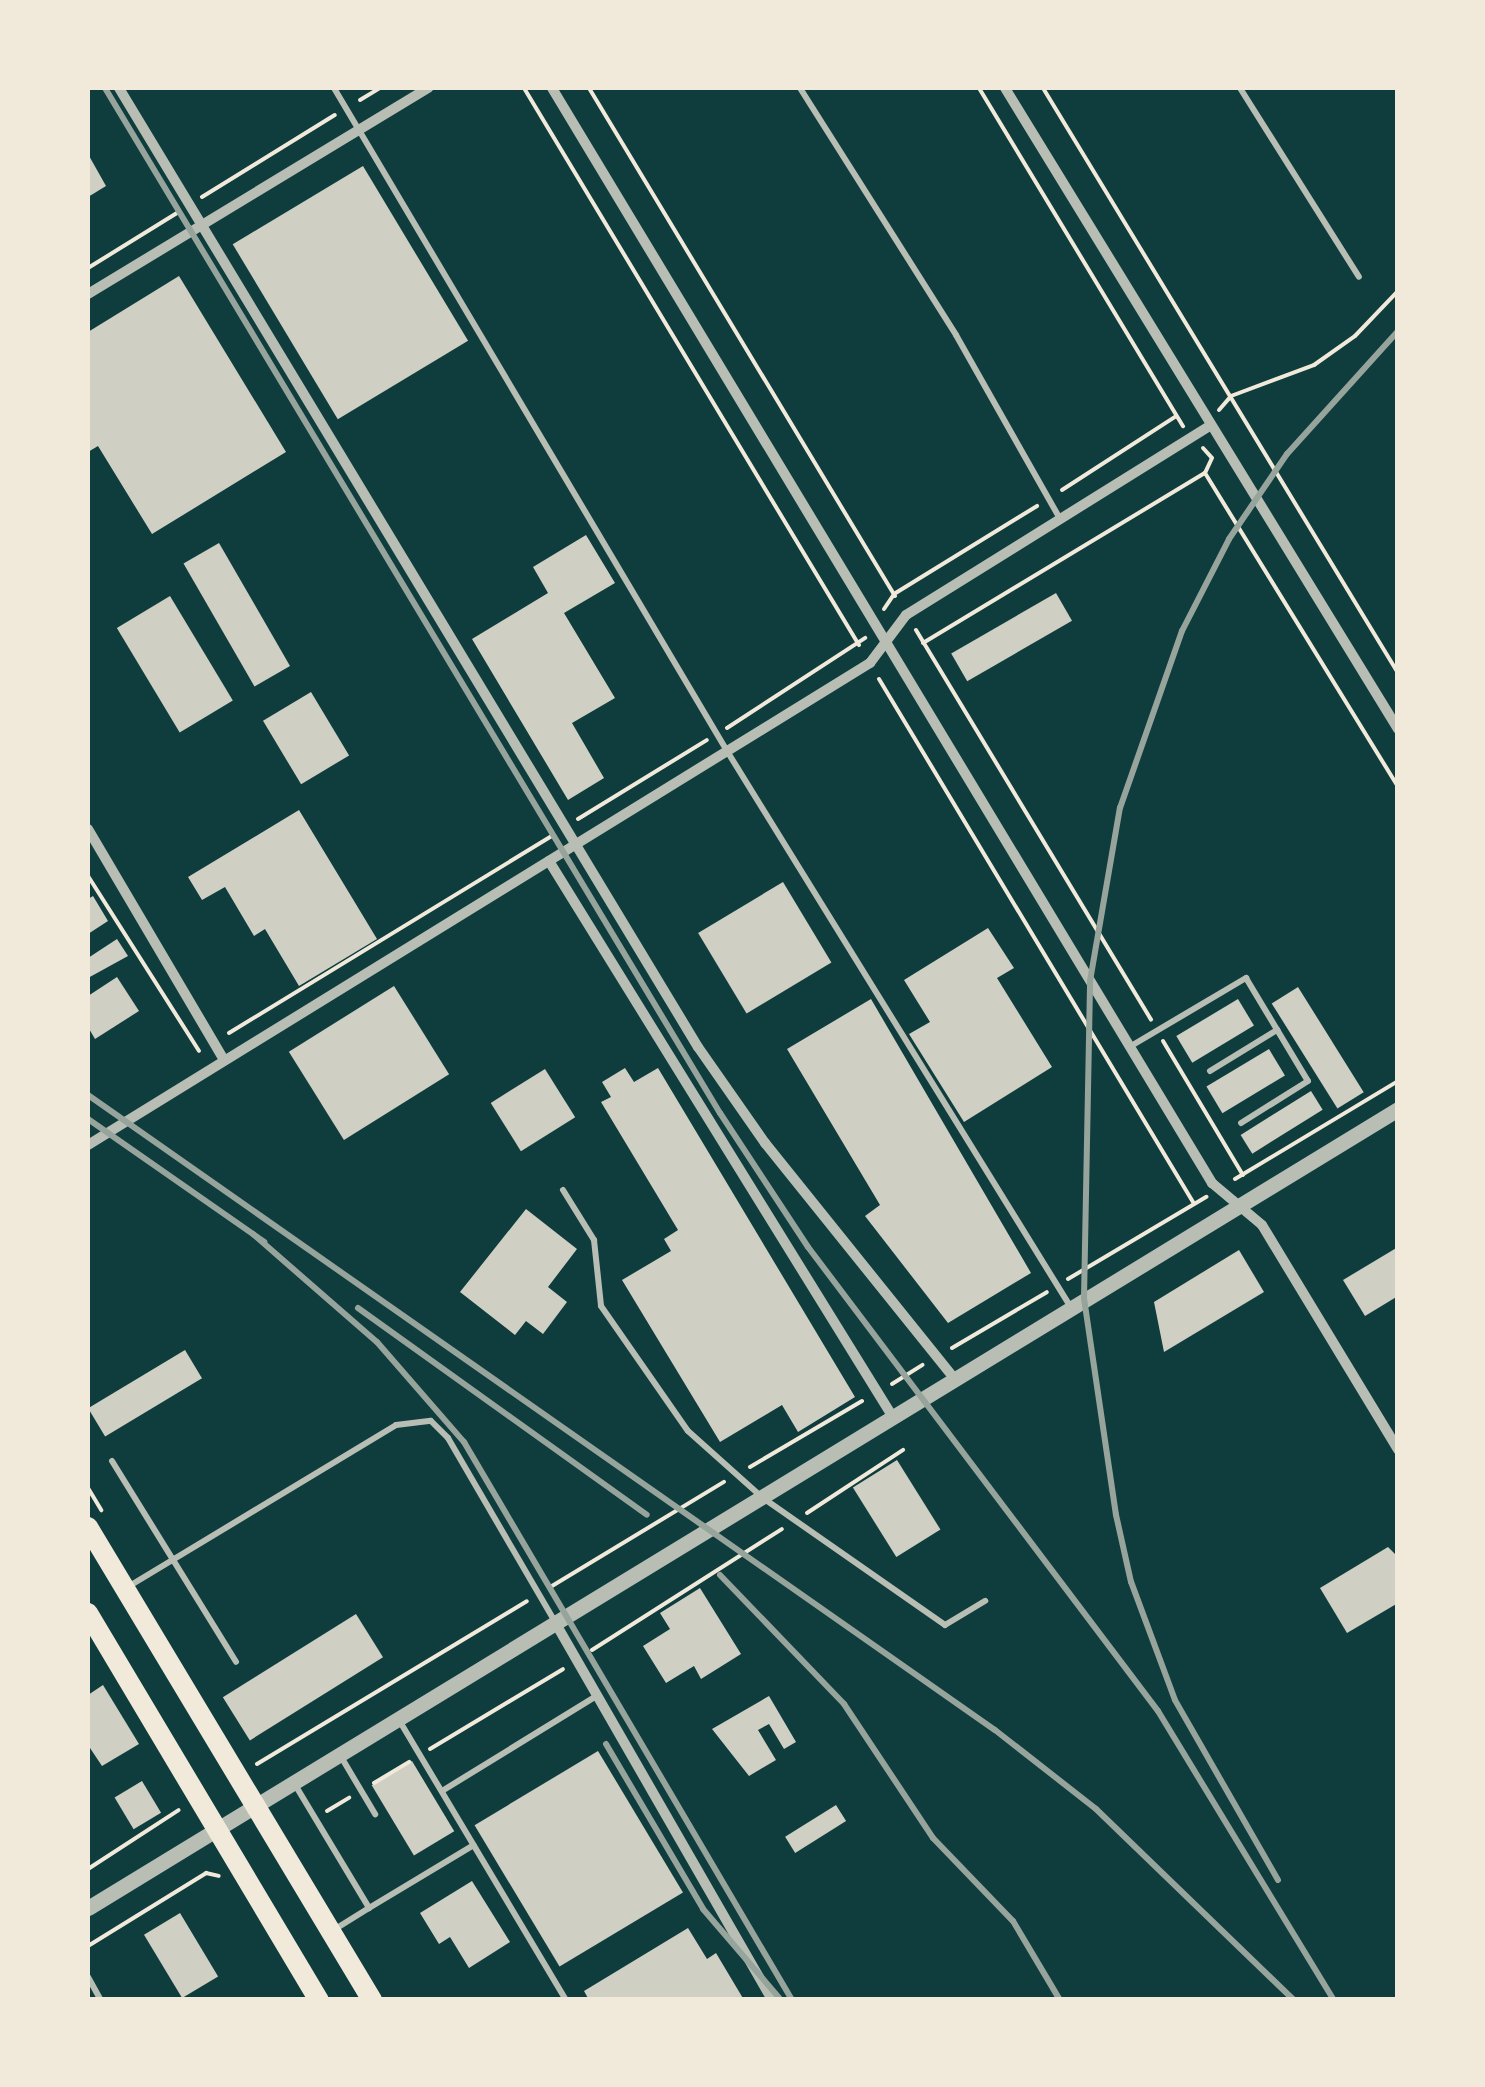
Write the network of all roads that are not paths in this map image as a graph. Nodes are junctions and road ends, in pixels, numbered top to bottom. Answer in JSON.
{"nodes":[{"id":1,"x":119,"y":88,"type":"edge"},
{"id":2,"x":334,"y":88,"type":"edge"},
{"id":3,"x":428,"y":88,"type":"edge"},
{"id":4,"x":552,"y":88,"type":"edge"},
{"id":5,"x":800,"y":88,"type":"edge"},
{"id":6,"x":1005,"y":88,"type":"edge"},
{"id":7,"x":1240,"y":88,"type":"edge"},
{"id":8,"x":360,"y":128,"type":"junction"},
{"id":9,"x":200,"y":224,"type":"junction"},
{"id":10,"x":1359,"y":277,"type":"dead end"},
{"id":11,"x":88,"y":294,"type":"edge"},
{"id":12,"x":1210,"y":426,"type":"junction"},
{"id":13,"x":1060,"y":519,"type":"junction"},
{"id":14,"x":886,"y":641,"type":"junction"},
{"id":15,"x":1398,"y":729,"type":"edge"},
{"id":16,"x":727,"y":752,"type":"junction"},
{"id":17,"x":88,"y":829,"type":"edge"},
{"id":18,"x":575,"y":845,"type":"junction"},
{"id":19,"x":549,"y":861,"type":"junction"},
{"id":20,"x":1277,"y":1030,"type":"junction"},
{"id":21,"x":1130,"y":1047,"type":"junction"},
{"id":22,"x":224,"y":1060,"type":"junction"},
{"id":23,"x":1210,"y":1071,"type":"dead end"},
{"id":24,"x":1398,"y":1110,"type":"edge"},
{"id":25,"x":1240,"y":1123,"type":"dead end"},
{"id":26,"x":88,"y":1145,"type":"edge"},
{"id":27,"x":563,"y":1190,"type":"dead end"},
{"id":28,"x":1240,"y":1206,"type":"junction"},
{"id":29,"x":1070,"y":1307,"type":"junction"},
{"id":30,"x":954,"y":1378,"type":"junction"},
{"id":31,"x":894,"y":1419,"type":"junction"},
{"id":32,"x":1398,"y":1450,"type":"edge"},
{"id":33,"x":112,"y":1461,"type":"dead end"},
{"id":34,"x":763,"y":1498,"type":"junction"},
{"id":35,"x":88,"y":1526,"type":"edge"},
{"id":36,"x":174,"y":1559,"type":"junction"},
{"id":37,"x":125,"y":1588,"type":"junction"},
{"id":38,"x":985,"y":1601,"type":"dead end"},
{"id":39,"x":88,"y":1613,"type":"edge"},
{"id":40,"x":556,"y":1624,"type":"junction"},
{"id":41,"x":236,"y":1662,"type":"dead end"},
{"id":42,"x":598,"y":1695,"type":"junction"},
{"id":43,"x":398,"y":1719,"type":"junction"},
{"id":44,"x":339,"y":1754,"type":"junction"},
{"id":45,"x":294,"y":1782,"type":"junction"},
{"id":46,"x":442,"y":1791,"type":"junction"},
{"id":47,"x":255,"y":1805,"type":"junction"},
{"id":48,"x":375,"y":1814,"type":"dead end"},
{"id":49,"x":217,"y":1828,"type":"junction"},
{"id":50,"x":474,"y":1846,"type":"junction"},
{"id":51,"x":88,"y":1908,"type":"edge"},
{"id":52,"x":370,"y":1908,"type":"junction"},
{"id":53,"x":331,"y":1932,"type":"junction"},
{"id":54,"x":88,"y":1978,"type":"edge"},
{"id":55,"x":101,"y":2000,"type":"edge"},
{"id":56,"x":319,"y":2000,"type":"edge"},
{"id":57,"x":372,"y":2000,"type":"edge"},
{"id":58,"x":566,"y":2000,"type":"edge"},
{"id":59,"x":772,"y":2000,"type":"edge"}],
"edges":[{"from":1,"to":9,"type":"street"},
{"from":2,"to":8,"type":"lane"},
{"from":3,"to":8,"type":"street"},
{"from":4,"to":14,"type":"street"},
{"from":5,"to":13,"type":"lane"},
{"from":6,"to":12,"type":"street"},
{"from":7,"to":10,"type":"lane"},
{"from":8,"to":9,"type":"street"},
{"from":8,"to":16,"type":"lane"},
{"from":9,"to":11,"type":"street"},
{"from":9,"to":18,"type":"street"},
{"from":12,"to":13,"type":"street"},
{"from":12,"to":15,"type":"street"},
{"from":13,"to":14,"type":"street"},
{"from":14,"to":16,"type":"street"},
{"from":14,"to":21,"type":"street"},
{"from":16,"to":18,"type":"street"},
{"from":16,"to":29,"type":"lane"},
{"from":17,"to":22,"type":"street"},
{"from":18,"to":19,"type":"street"},
{"from":18,"to":30,"type":"street"},
{"from":19,"to":22,"type":"street"},
{"from":19,"to":31,"type":"street"},
{"from":20,"to":21,"type":"lane"},
{"from":20,"to":23,"type":"lane"},
{"from":20,"to":25,"type":"lane"},
{"from":21,"to":28,"type":"street"},
{"from":22,"to":26,"type":"street"},
{"from":24,"to":28,"type":"street"},
{"from":27,"to":34,"type":"lane"},
{"from":28,"to":29,"type":"street"},
{"from":28,"to":32,"type":"street"},
{"from":29,"to":30,"type":"street"},
{"from":30,"to":31,"type":"street"},
{"from":31,"to":34,"type":"street"},
{"from":33,"to":36,"type":"lane"},
{"from":34,"to":38,"type":"lane"},
{"from":34,"to":40,"type":"street"},
{"from":35,"to":37,"type":"main road"},
{"from":36,"to":37,"type":"lane"},
{"from":36,"to":40,"type":"lane"},
{"from":36,"to":41,"type":"lane"},
{"from":37,"to":47,"type":"main road"},
{"from":39,"to":49,"type":"main road"},
{"from":40,"to":42,"type":"street"},
{"from":40,"to":43,"type":"street"},
{"from":42,"to":46,"type":"lane"},
{"from":42,"to":59,"type":"street"},
{"from":43,"to":44,"type":"street"},
{"from":43,"to":46,"type":"lane"},
{"from":44,"to":45,"type":"street"},
{"from":44,"to":48,"type":"lane"},
{"from":45,"to":47,"type":"street"},
{"from":45,"to":52,"type":"lane"},
{"from":46,"to":50,"type":"lane"},
{"from":47,"to":49,"type":"street"},
{"from":47,"to":53,"type":"main road"},
{"from":49,"to":51,"type":"street"},
{"from":49,"to":56,"type":"main road"},
{"from":50,"to":52,"type":"lane"},
{"from":50,"to":58,"type":"lane"},
{"from":52,"to":53,"type":"lane"},
{"from":53,"to":57,"type":"main road"},
{"from":54,"to":55,"type":"lane"}]}
